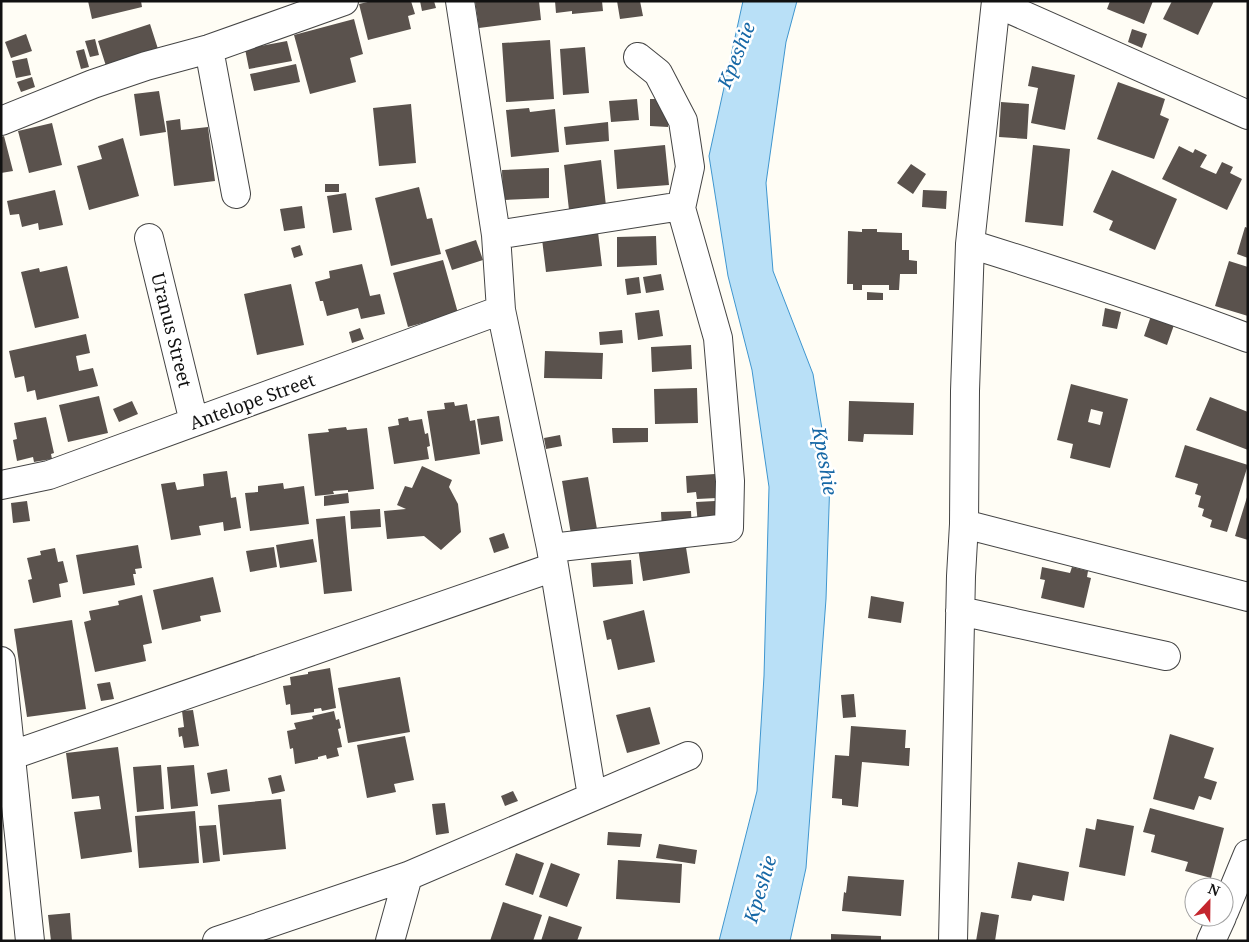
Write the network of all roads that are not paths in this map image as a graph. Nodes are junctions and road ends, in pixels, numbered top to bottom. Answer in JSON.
{"nodes":[{"id":1,"x":344,"y":1,"type":"edge"},
{"id":2,"x":460,"y":1,"type":"edge"},
{"id":3,"x":996,"y":2,"type":"edge"},
{"id":4,"x":209,"y":49,"type":"junction"},
{"id":5,"x":638,"y":57,"type":"dead end"},
{"id":6,"x":1248,"y":115,"type":"edge"},
{"id":7,"x":1,"y":121,"type":"edge"},
{"id":8,"x":236,"y":194,"type":"dead end"},
{"id":9,"x":681,"y":208,"type":"junction"},
{"id":10,"x":496,"y":235,"type":"junction"},
{"id":11,"x":149,"y":238,"type":"dead end"},
{"id":12,"x":970,"y":244,"type":"junction"},
{"id":13,"x":501,"y":310,"type":"junction"},
{"id":14,"x":1248,"y":338,"type":"edge"},
{"id":15,"x":194,"y":422,"type":"junction"},
{"id":16,"x":1,"y":485,"type":"edge"},
{"id":17,"x":964,"y":524,"type":"junction"},
{"id":18,"x":552,"y":558,"type":"junction"},
{"id":19,"x":1248,"y":597,"type":"edge"},
{"id":20,"x":960,"y":610,"type":"junction"},
{"id":21,"x":1166,"y":656,"type":"dead end"},
{"id":22,"x":1,"y":661,"type":"edge"},
{"id":23,"x":688,"y":756,"type":"dead end"},
{"id":24,"x":6,"y":758,"type":"edge"},
{"id":25,"x":592,"y":796,"type":"junction"},
{"id":26,"x":1248,"y":854,"type":"edge"},
{"id":27,"x":408,"y":876,"type":"junction"},
{"id":28,"x":1234,"y":899,"type":"edge"},
{"id":29,"x":1220,"y":927,"type":"edge"},
{"id":30,"x":30,"y":941,"type":"edge"},
{"id":31,"x":217,"y":941,"type":"edge"},
{"id":32,"x":390,"y":941,"type":"edge"},
{"id":33,"x":953,"y":941,"type":"edge"},
{"id":34,"x":1211,"y":941,"type":"edge"}],
"edges":[{"from":1,"to":4,"type":"street"},
{"from":2,"to":10,"type":"street"},
{"from":3,"to":6,"type":"street"},
{"from":3,"to":12,"type":"street"},
{"from":4,"to":7,"type":"street"},
{"from":4,"to":8,"type":"street"},
{"from":5,"to":9,"type":"street"},
{"from":9,"to":10,"type":"street"},
{"from":9,"to":18,"type":"street"},
{"from":10,"to":13,"type":"street"},
{"from":11,"to":15,"type":"street","name":"Uranus Street"},
{"from":12,"to":14,"type":"street"},
{"from":12,"to":17,"type":"street"},
{"from":13,"to":15,"type":"street","name":"Antelope Street"},
{"from":13,"to":18,"type":"street"},
{"from":15,"to":16,"type":"street","name":"Antelope Street"},
{"from":17,"to":19,"type":"street"},
{"from":17,"to":20,"type":"street"},
{"from":18,"to":24,"type":"street"},
{"from":18,"to":25,"type":"street"},
{"from":20,"to":21,"type":"street"},
{"from":20,"to":33,"type":"street"},
{"from":22,"to":24,"type":"street"},
{"from":23,"to":25,"type":"street"},
{"from":24,"to":30,"type":"street"},
{"from":25,"to":27,"type":"street"},
{"from":26,"to":28,"type":"street"},
{"from":27,"to":31,"type":"street"},
{"from":27,"to":32,"type":"street"},
{"from":29,"to":34,"type":"street"}]}
